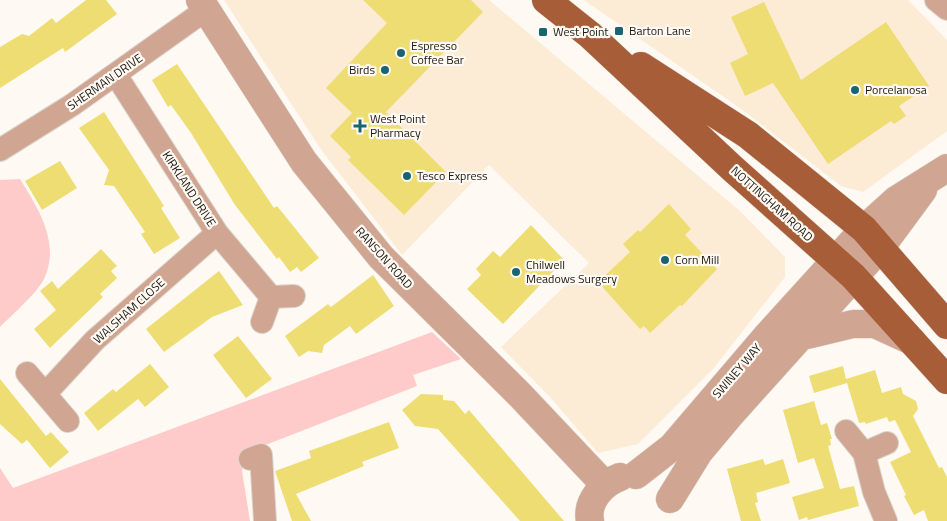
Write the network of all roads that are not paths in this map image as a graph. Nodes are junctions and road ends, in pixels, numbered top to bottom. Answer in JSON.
{"nodes":[{"id":1,"x":546,"y":0,"type":"edge"},
{"id":2,"x":936,"y":0,"type":"edge"},
{"id":3,"x":204,"y":5,"type":"edge"},
{"id":4,"x":947,"y":9,"type":"edge"},
{"id":5,"x":590,"y":35,"type":"junction"},
{"id":6,"x":116,"y":75,"type":"junction"},
{"id":7,"x":0,"y":150,"type":"edge"},
{"id":8,"x":939,"y":174,"type":"edge"},
{"id":9,"x":217,"y":233,"type":"junction"},
{"id":10,"x":872,"y":238,"type":"junction"},
{"id":11,"x":845,"y":269,"type":"junction"},
{"id":12,"x":294,"y":296,"type":"dead end"},
{"id":13,"x":271,"y":297,"type":"junction"},
{"id":14,"x":262,"y":322,"type":"dead end"},
{"id":15,"x":947,"y":325,"type":"edge"},
{"id":16,"x":803,"y":336,"type":"junction"},
{"id":17,"x":912,"y":341,"type":"junction"},
{"id":18,"x":27,"y":373,"type":"dead end"},
{"id":19,"x":947,"y":380,"type":"edge"},
{"id":20,"x":45,"y":394,"type":"junction"},
{"id":21,"x":68,"y":421,"type":"dead end"},
{"id":22,"x":846,"y":431,"type":"dead end"},
{"id":23,"x":887,"y":443,"type":"dead end"},
{"id":24,"x":864,"y":453,"type":"junction"},
{"id":25,"x":250,"y":459,"type":"dead end"},
{"id":26,"x":636,"y":475,"type":"junction"},
{"id":27,"x":605,"y":485,"type":"junction"},
{"id":28,"x":671,"y":510,"type":"edge"},
{"id":29,"x":265,"y":521,"type":"edge"},
{"id":30,"x":590,"y":521,"type":"edge"},
{"id":31,"x":886,"y":521,"type":"edge"}],
"edges":[{"from":1,"to":5,"type":"main road","name":"NOTTINGHAM ROAD"},
{"from":2,"to":4,"type":"street"},
{"from":3,"to":6,"type":"street","name":"SHERMAN DRIVE"},
{"from":3,"to":27,"type":"street","name":"RANSON ROAD"},
{"from":5,"to":10,"type":"main road","name":"NOTTINGHAM ROAD"},
{"from":5,"to":11,"type":"main road","name":"NOTTINGHAM ROAD"},
{"from":6,"to":7,"type":"street","name":"SHERMAN DRIVE"},
{"from":6,"to":9,"type":"street","name":"KIRKLAND DRIVE"},
{"from":8,"to":10,"type":"street"},
{"from":9,"to":13,"type":"street","name":"KIRKLAND DRIVE"},
{"from":9,"to":20,"type":"street","name":"WALSHAM CLOSE"},
{"from":10,"to":11,"type":"street","name":"SWINEY WAY"},
{"from":10,"to":15,"type":"main road","name":"NOTTINGHAM ROAD"},
{"from":11,"to":16,"type":"street","name":"SWINEY WAY"},
{"from":11,"to":17,"type":"main road","name":"NOTTINGHAM ROAD"},
{"from":11,"to":26,"type":"street","name":"SWINEY WAY"},
{"from":12,"to":13,"type":"street"},
{"from":13,"to":14,"type":"street"},
{"from":16,"to":17,"type":"street"},
{"from":16,"to":28,"type":"street","name":"SWINEY WAY"},
{"from":17,"to":19,"type":"main road","name":"NOTTINGHAM ROAD"},
{"from":18,"to":20,"type":"street"},
{"from":20,"to":21,"type":"street"},
{"from":22,"to":24,"type":"street"},
{"from":23,"to":24,"type":"street"},
{"from":24,"to":31,"type":"street"},
{"from":25,"to":29,"type":"street"},
{"from":26,"to":27,"type":"street"},
{"from":26,"to":28,"type":"street","name":"SWINEY WAY"},
{"from":27,"to":30,"type":"street"}]}
